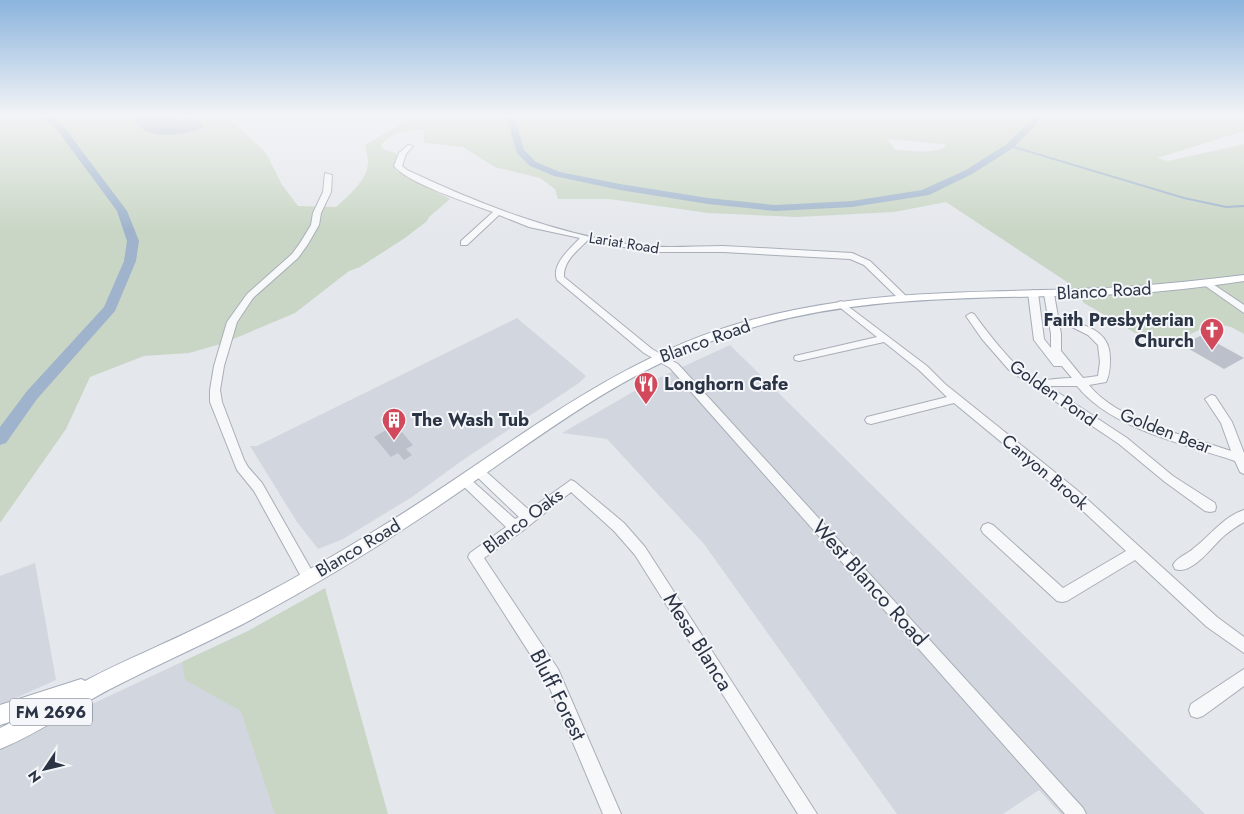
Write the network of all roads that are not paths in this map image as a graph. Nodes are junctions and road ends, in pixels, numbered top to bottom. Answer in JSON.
{"nodes":[{"id":1,"x":403,"y":154,"type":"edge"},
{"id":2,"x":328,"y":175,"type":"dead end"},
{"id":3,"x":498,"y":212,"type":"junction"},
{"id":4,"x":586,"y":237,"type":"junction"},
{"id":5,"x":464,"y":243,"type":"dead end"},
{"id":6,"x":1244,"y":278,"type":"edge"},
{"id":7,"x":1213,"y":283,"type":"junction"},
{"id":8,"x":1033,"y":293,"type":"junction"},
{"id":9,"x":1049,"y":294,"type":"junction"},
{"id":10,"x":902,"y":297,"type":"junction"},
{"id":11,"x":1244,"y":301,"type":"edge"},
{"id":12,"x":841,"y":304,"type":"junction"},
{"id":13,"x":1244,"y":310,"type":"edge"},
{"id":14,"x":971,"y":316,"type":"dead end"},
{"id":15,"x":1073,"y":325,"type":"dead end"},
{"id":16,"x":885,"y":339,"type":"junction"},
{"id":17,"x":658,"y":358,"type":"junction"},
{"id":18,"x":799,"y":358,"type":"dead end"},
{"id":19,"x":1076,"y":382,"type":"junction"},
{"id":20,"x":1037,"y":384,"type":"junction"},
{"id":21,"x":956,"y":399,"type":"junction"},
{"id":22,"x":1210,"y":399,"type":"dead end"},
{"id":23,"x":871,"y":420,"type":"dead end"},
{"id":24,"x":1133,"y":422,"type":"junction"},
{"id":25,"x":1122,"y":440,"type":"junction"},
{"id":26,"x":1238,"y":442,"type":"edge"},
{"id":27,"x":1241,"y":463,"type":"edge"},
{"id":28,"x":478,"y":471,"type":"junction"},
{"id":29,"x":465,"y":480,"type":"junction"},
{"id":30,"x":570,"y":485,"type":"joint"},
{"id":31,"x":512,"y":502,"type":"junction"},
{"id":32,"x":1210,"y":507,"type":"dead end"},
{"id":33,"x":498,"y":511,"type":"junction"},
{"id":34,"x":1244,"y":515,"type":"edge"},
{"id":35,"x":529,"y":518,"type":"junction"},
{"id":36,"x":516,"y":528,"type":"junction"},
{"id":37,"x":988,"y":529,"type":"dead end"},
{"id":38,"x":1137,"y":552,"type":"junction"},
{"id":39,"x":475,"y":557,"type":"joint"},
{"id":40,"x":1180,"y":566,"type":"dead end"},
{"id":41,"x":309,"y":578,"type":"junction"},
{"id":42,"x":1244,"y":646,"type":"edge"},
{"id":43,"x":1244,"y":677,"type":"edge"},
{"id":44,"x":101,"y":683,"type":"junction"},
{"id":45,"x":1197,"y":710,"type":"dead end"},
{"id":46,"x":0,"y":715,"type":"edge"},
{"id":47,"x":0,"y":739,"type":"edge"},
{"id":48,"x":612,"y":814,"type":"edge"},
{"id":49,"x":808,"y":814,"type":"edge"},
{"id":50,"x":1077,"y":814,"type":"edge"}],
"edges":[{"from":1,"to":3,"type":"street","name":"Lariat Road"},
{"from":2,"to":41,"type":"street"},
{"from":3,"to":4,"type":"street","name":"Lariat Road"},
{"from":3,"to":5,"type":"street"},
{"from":4,"to":10,"type":"street","name":"Lariat Road"},
{"from":4,"to":17,"type":"street","name":"West Blanco Road"},
{"from":6,"to":7,"type":"main road","name":"Blanco Road","number":"FM 2696"},
{"from":7,"to":9,"type":"main road","name":"Blanco Road","number":"FM 2696"},
{"from":7,"to":11,"type":"street"},
{"from":7,"to":13,"type":"street"},
{"from":8,"to":9,"type":"main road","name":"Blanco Road","number":"FM 2696"},
{"from":8,"to":10,"type":"main road","name":"Blanco Road","number":"FM 2696"},
{"from":8,"to":19,"type":"street"},
{"from":9,"to":19,"type":"street","name":"Golden Bear"},
{"from":10,"to":12,"type":"main road","name":"Blanco Road","number":"FM 2696"},
{"from":12,"to":16,"type":"street","name":"Canyon Brook"},
{"from":12,"to":17,"type":"main road","name":"Blanco Road","number":"FM 2696"},
{"from":14,"to":20,"type":"street","name":"Golden Pond"},
{"from":15,"to":19,"type":"street"},
{"from":16,"to":18,"type":"street"},
{"from":16,"to":21,"type":"street","name":"Canyon Brook"},
{"from":17,"to":28,"type":"main road","name":"Blanco Road","number":"FM 2696"},
{"from":17,"to":50,"type":"street","name":"West Blanco Road"},
{"from":19,"to":20,"type":"street"},
{"from":19,"to":24,"type":"street","name":"Golden Bear"},
{"from":20,"to":25,"type":"street","name":"Golden Pond"},
{"from":21,"to":23,"type":"street"},
{"from":21,"to":38,"type":"street","name":"Canyon Brook"},
{"from":22,"to":26,"type":"street"},
{"from":24,"to":25,"type":"street"},
{"from":24,"to":27,"type":"street","name":"Golden Bear"},
{"from":25,"to":32,"type":"street","name":"Golden Pond"},
{"from":26,"to":27,"type":"street"},
{"from":28,"to":29,"type":"main road","name":"Blanco Road","number":"FM 2696"},
{"from":28,"to":31,"type":"street"},
{"from":29,"to":33,"type":"street"},
{"from":29,"to":41,"type":"main road","name":"Blanco Road","number":"FM 2696"},
{"from":30,"to":35,"type":"street","name":"Blanco Oaks"},
{"from":30,"to":49,"type":"street","name":"Mesa Blanca"},
{"from":31,"to":33,"type":"street"},
{"from":31,"to":35,"type":"street"},
{"from":33,"to":36,"type":"street"},
{"from":34,"to":40,"type":"street"},
{"from":35,"to":36,"type":"street","name":"Blanco Oaks"},
{"from":36,"to":39,"type":"street","name":"Blanco Oaks"},
{"from":37,"to":38,"type":"street"},
{"from":38,"to":42,"type":"street","name":"Canyon Brook"},
{"from":39,"to":48,"type":"street","name":"Bluff Forest"},
{"from":41,"to":44,"type":"main road","name":"Blanco Road","number":"FM 2696"},
{"from":43,"to":45,"type":"street"},
{"from":44,"to":46,"type":"main road","name":"Blanco Road","number":"FM 2696"},
{"from":44,"to":47,"type":"main road","name":"Blanco Road","number":"FM 2696"}]}
